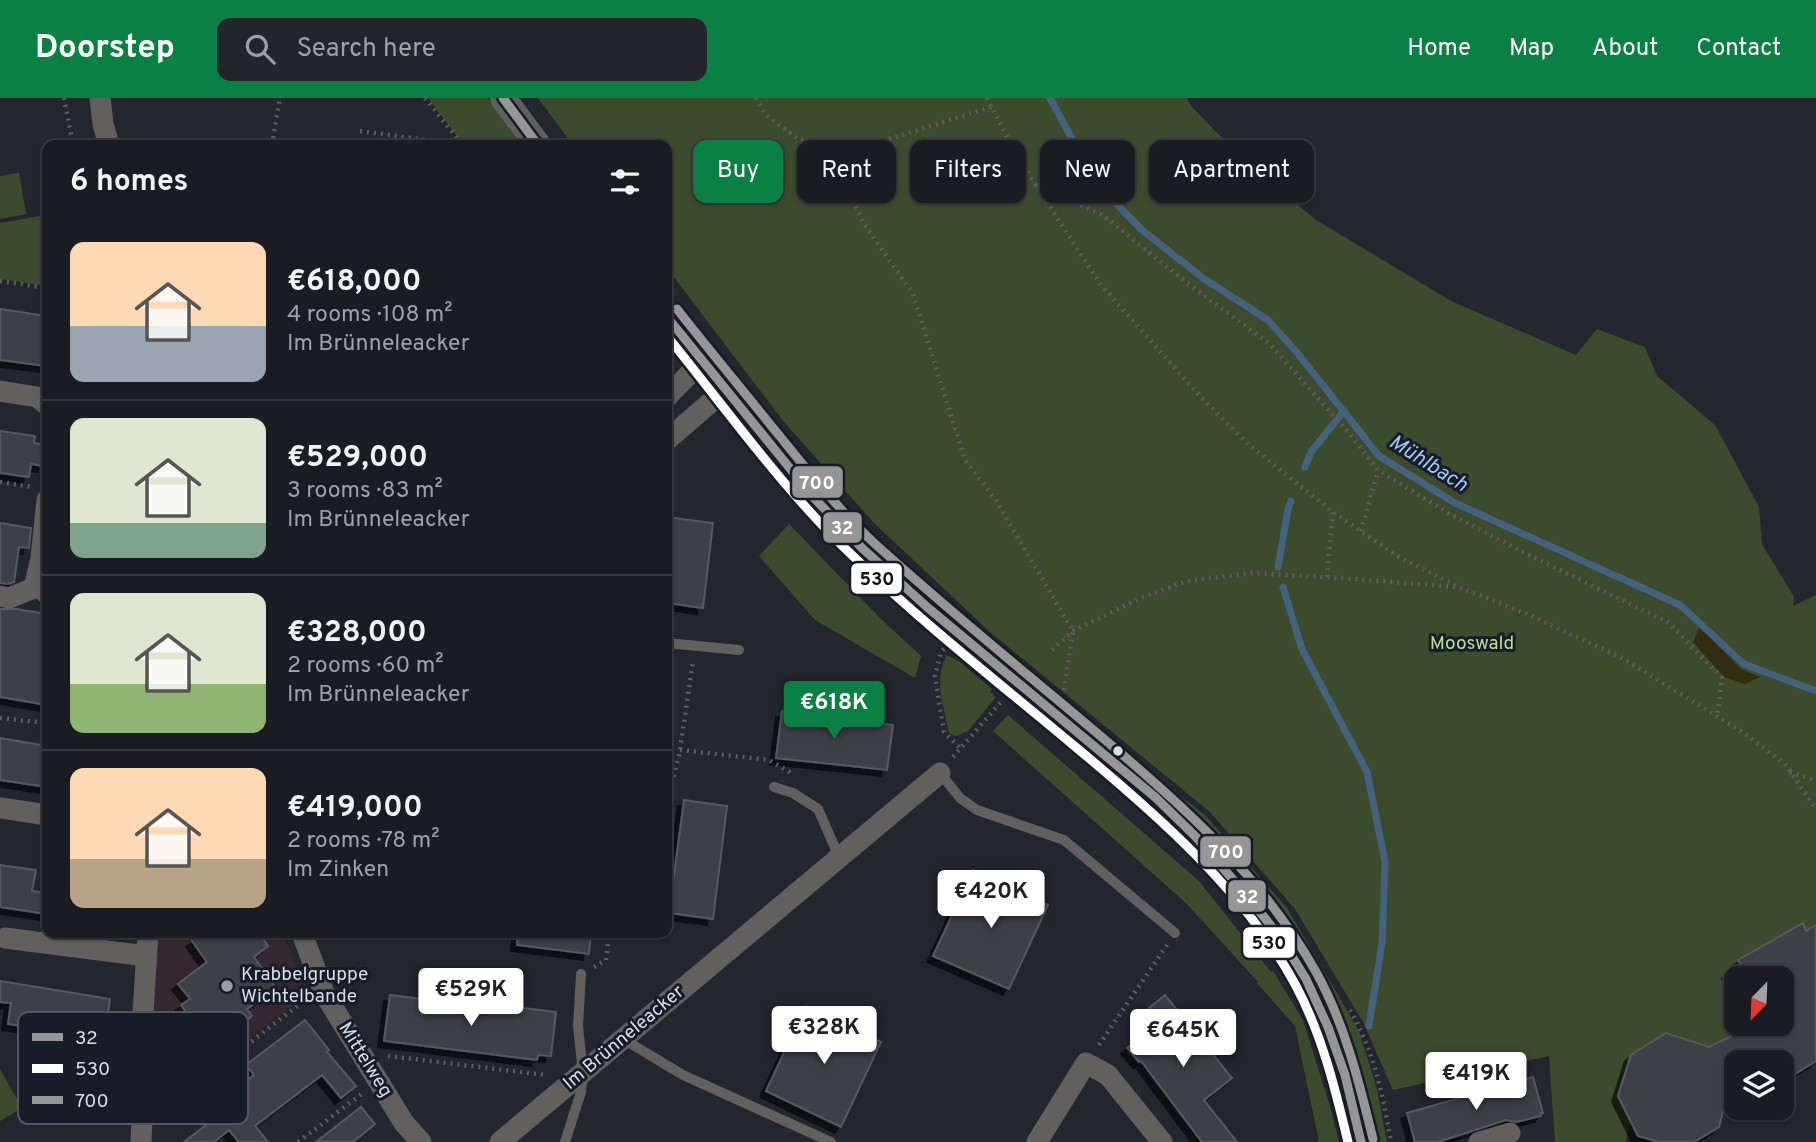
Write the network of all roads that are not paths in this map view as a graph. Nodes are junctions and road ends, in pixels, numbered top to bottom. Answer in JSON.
{"nodes":[{"id":1,"x":100,"y":98,"type":"edge"},
{"id":2,"x":510,"y":107,"type":"edge"},
{"id":3,"x":107,"y":140,"type":"edge"},
{"id":4,"x":534,"y":140,"type":"edge"},
{"id":5,"x":672,"y":323,"type":"edge"},
{"id":6,"x":703,"y":360,"type":"junction"},
{"id":7,"x":726,"y":389,"type":"junction"},
{"id":8,"x":0,"y":390,"type":"edge"},
{"id":9,"x":672,"y":392,"type":"edge"},
{"id":10,"x":42,"y":401,"type":"edge"},
{"id":11,"x":672,"y":436,"type":"edge"},
{"id":12,"x":41,"y":494,"type":"edge"},
{"id":13,"x":40,"y":595,"type":"edge"},
{"id":14,"x":0,"y":596,"type":"edge"},
{"id":15,"x":672,"y":644,"type":"edge"},
{"id":16,"x":739,"y":650,"type":"dead end"},
{"id":17,"x":940,"y":773,"type":"joint"},
{"id":18,"x":774,"y":787,"type":"dead end"},
{"id":19,"x":0,"y":808,"type":"edge"},
{"id":20,"x":42,"y":814,"type":"edge"},
{"id":21,"x":839,"y":857,"type":"junction"},
{"id":22,"x":1175,"y":933,"type":"road end"},
{"id":23,"x":5,"y":938,"type":"dead end"},
{"id":24,"x":148,"y":938,"type":"edge"},
{"id":25,"x":304,"y":938,"type":"edge"},
{"id":26,"x":146,"y":956,"type":"junction"},
{"id":27,"x":581,"y":974,"type":"road end"},
{"id":28,"x":143,"y":1012,"type":"edge"},
{"id":29,"x":623,"y":1039,"type":"junction"},
{"id":30,"x":583,"y":1073,"type":"junction"},
{"id":31,"x":142,"y":1124,"type":"edge"},
{"id":32,"x":1510,"y":1133,"type":"dead end"},
{"id":33,"x":141,"y":1142,"type":"edge"},
{"id":34,"x":421,"y":1142,"type":"edge"},
{"id":35,"x":500,"y":1142,"type":"edge"},
{"id":36,"x":565,"y":1142,"type":"edge"},
{"id":37,"x":831,"y":1142,"type":"edge"},
{"id":38,"x":1037,"y":1142,"type":"edge"},
{"id":39,"x":1162,"y":1142,"type":"edge"},
{"id":40,"x":1361,"y":1142,"type":"edge"},
{"id":41,"x":1479,"y":1142,"type":"edge"}],
"edges":[{"from":1,"to":3,"type":"street"},
{"from":2,"to":4,"type":"street"},
{"from":5,"to":6,"type":"street"},
{"from":6,"to":7,"type":"street"},
{"from":6,"to":9,"type":"street"},
{"from":7,"to":11,"type":"street"},
{"from":7,"to":40,"type":"street"},
{"from":8,"to":10,"type":"street"},
{"from":12,"to":13,"type":"street"},
{"from":13,"to":14,"type":"street"},
{"from":15,"to":16,"type":"lane"},
{"from":17,"to":21,"type":"street","name":"Im Brünneleacker"},
{"from":17,"to":22,"type":"lane"},
{"from":18,"to":21,"type":"lane"},
{"from":19,"to":20,"type":"street"},
{"from":21,"to":29,"type":"street","name":"Im Brünneleacker"},
{"from":23,"to":26,"type":"street"},
{"from":24,"to":26,"type":"street"},
{"from":25,"to":34,"type":"street","name":"Mittelweg"},
{"from":26,"to":28,"type":"street"},
{"from":27,"to":30,"type":"lane"},
{"from":29,"to":30,"type":"street","name":"Im Brünneleacker"},
{"from":29,"to":37,"type":"lane"},
{"from":30,"to":35,"type":"street","name":"Im Brünneleacker"},
{"from":30,"to":36,"type":"lane"},
{"from":31,"to":33,"type":"street"},
{"from":32,"to":41,"type":"street"},
{"from":38,"to":39,"type":"street"}]}
